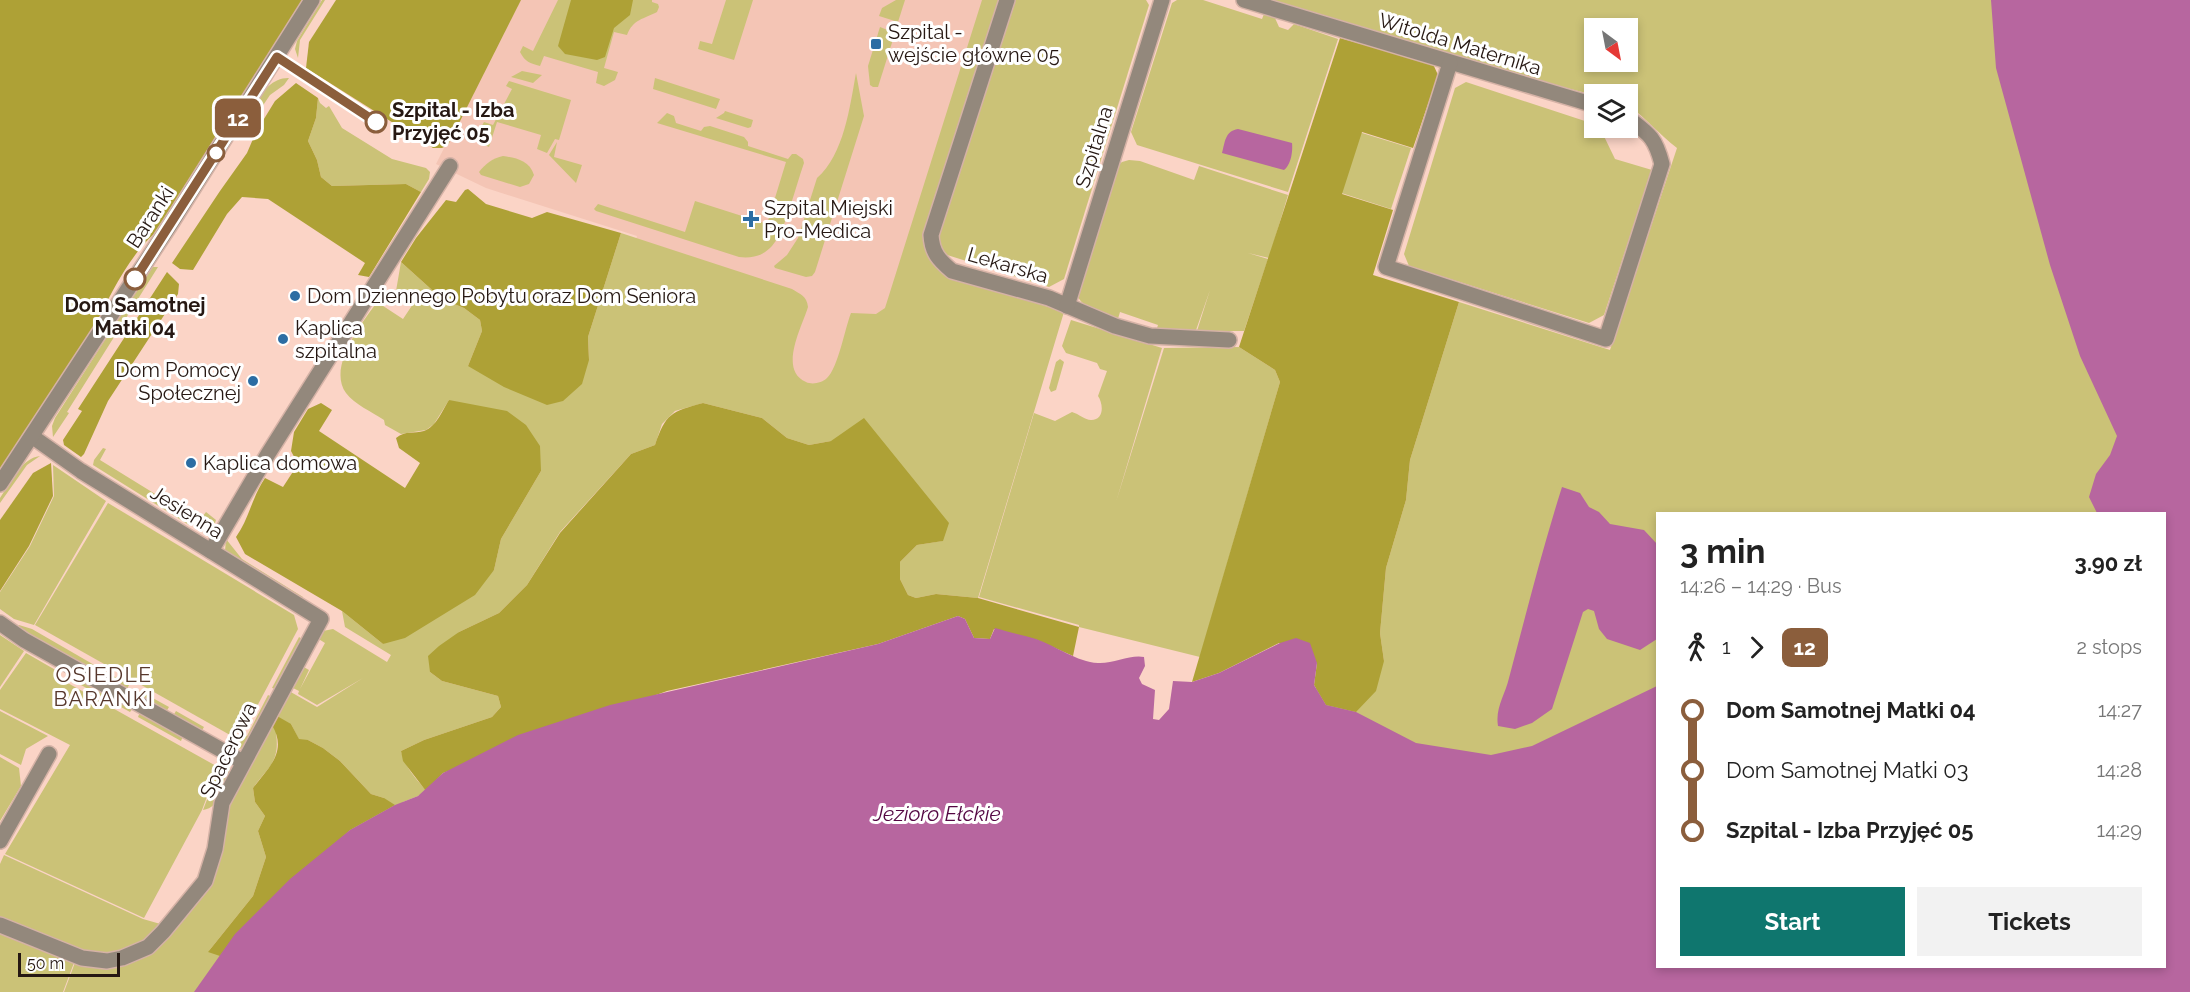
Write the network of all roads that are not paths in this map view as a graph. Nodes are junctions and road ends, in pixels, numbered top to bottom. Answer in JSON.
{"nodes":[{"id":1,"x":312,"y":0,"type":"edge"},
{"id":2,"x":1007,"y":0,"type":"edge"},
{"id":3,"x":1162,"y":0,"type":"edge"},
{"id":4,"x":1244,"y":0,"type":"edge"},
{"id":5,"x":1450,"y":63,"type":"junction"},
{"id":6,"x":1584,"y":102,"type":"edge"},
{"id":7,"x":1638,"y":126,"type":"edge"},
{"id":8,"x":450,"y":166,"type":"dead end"},
{"id":9,"x":1066,"y":306,"type":"junction"},
{"id":10,"x":1228,"y":340,"type":"dead end"},
{"id":11,"x":33,"y":437,"type":"junction"},
{"id":12,"x":0,"y":484,"type":"edge"},
{"id":13,"x":211,"y":551,"type":"junction"},
{"id":14,"x":321,"y":619,"type":"joint"},
{"id":15,"x":0,"y":623,"type":"edge"},
{"id":16,"x":49,"y":754,"type":"dead end"},
{"id":17,"x":243,"y":762,"type":"junction"},
{"id":18,"x":0,"y":841,"type":"edge"},
{"id":19,"x":0,"y":925,"type":"edge"}],
"edges":[{"from":1,"to":11,"type":"street","name":"Baranki"},
{"from":2,"to":9,"type":"street","name":"Lekarska"},
{"from":3,"to":9,"type":"street","name":"Szpitalna"},
{"from":4,"to":5,"type":"street","name":"Witolda Maternika"},
{"from":5,"to":6,"type":"street","name":"Witolda Maternika"},
{"from":5,"to":7,"type":"street"},
{"from":8,"to":13,"type":"street"},
{"from":9,"to":10,"type":"street","name":"Lekarska"},
{"from":11,"to":12,"type":"street","name":"Baranki"},
{"from":11,"to":13,"type":"street","name":"Jesienna"},
{"from":13,"to":14,"type":"street","name":"Jesienna"},
{"from":14,"to":17,"type":"street","name":"Spacerowa"},
{"from":15,"to":17,"type":"street"},
{"from":16,"to":18,"type":"street"},
{"from":17,"to":19,"type":"street","name":"Spacerowa"}]}
